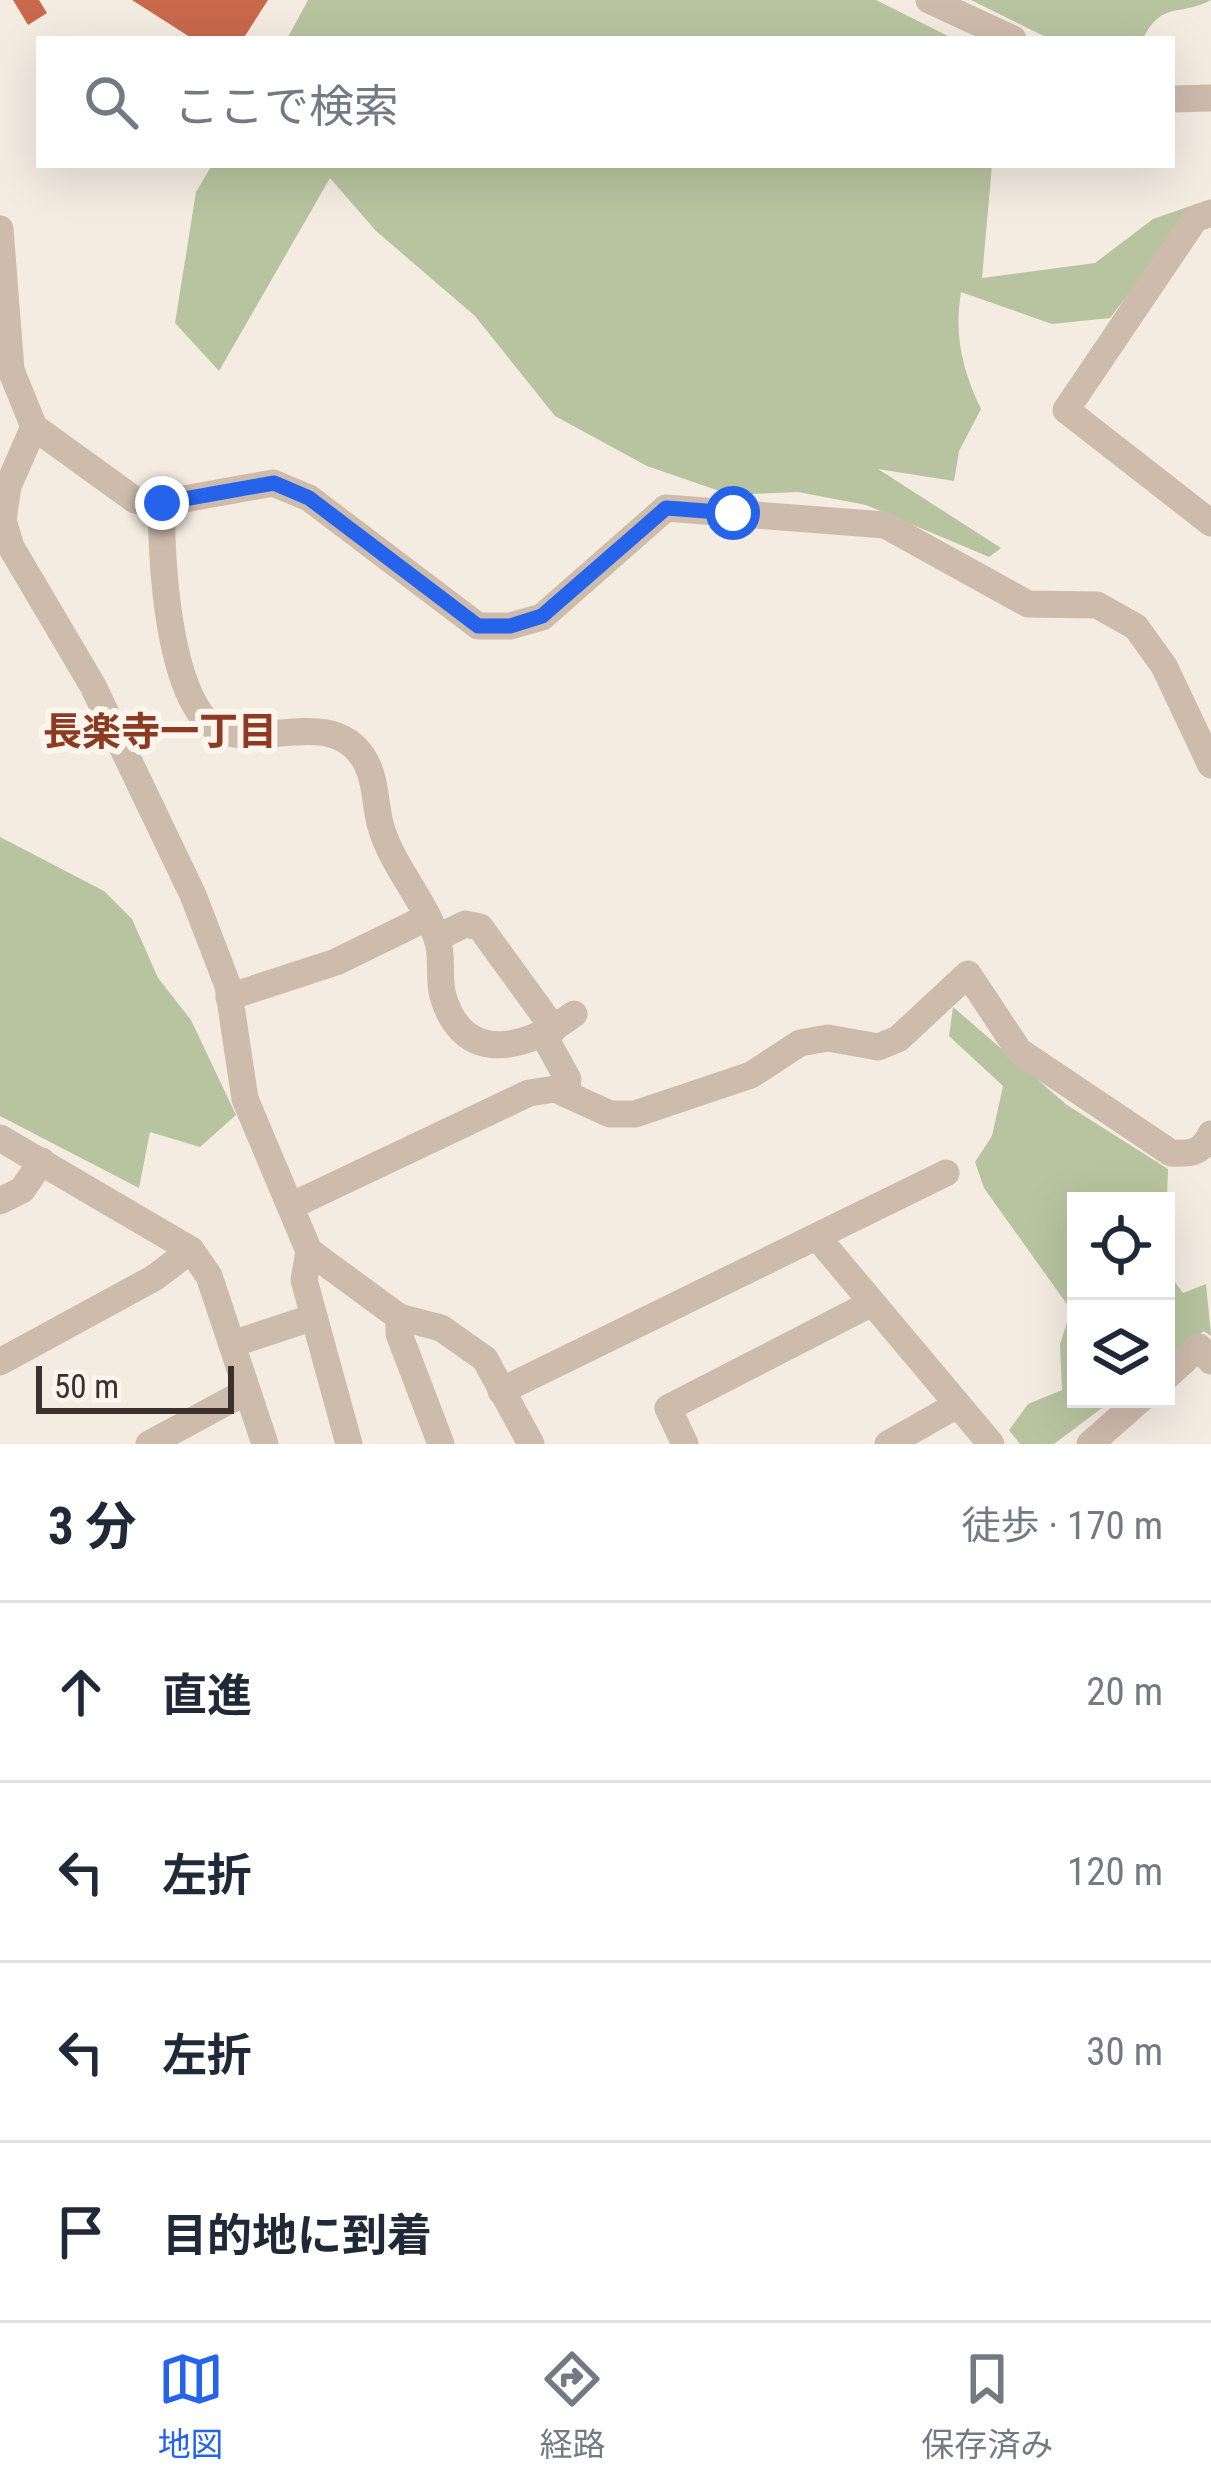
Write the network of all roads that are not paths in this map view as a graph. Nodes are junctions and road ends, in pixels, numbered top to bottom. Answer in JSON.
{"nodes":[{"id":1,"x":929,"y":0,"type":"edge"},
{"id":2,"x":1007,"y":36,"type":"edge"},
{"id":3,"x":1211,"y":98,"type":"edge"},
{"id":4,"x":1175,"y":99,"type":"edge"},
{"id":5,"x":1211,"y":213,"type":"edge"},
{"id":6,"x":0,"y":229,"type":"edge"},
{"id":7,"x":34,"y":427,"type":"junction"},
{"id":8,"x":162,"y":503,"type":"junction"},
{"id":9,"x":3,"y":506,"type":"edge"},
{"id":10,"x":1211,"y":523,"type":"edge"},
{"id":11,"x":1211,"y":764,"type":"edge"},
{"id":12,"x":432,"y":928,"type":"junction"},
{"id":13,"x":229,"y":997,"type":"junction"},
{"id":14,"x":558,"y":1026,"type":"junction"},
{"id":15,"x":566,"y":1094,"type":"junction"},
{"id":16,"x":1211,"y":1134,"type":"edge"},
{"id":17,"x":0,"y":1138,"type":"edge"},
{"id":18,"x":42,"y":1161,"type":"junction"},
{"id":19,"x":946,"y":1173,"type":"dead end"},
{"id":20,"x":0,"y":1201,"type":"edge"},
{"id":21,"x":291,"y":1206,"type":"junction"},
{"id":22,"x":818,"y":1238,"type":"junction"},
{"id":23,"x":191,"y":1250,"type":"junction"},
{"id":24,"x":309,"y":1251,"type":"junction"},
{"id":25,"x":870,"y":1304,"type":"junction"},
{"id":26,"x":314,"y":1317,"type":"junction"},
{"id":27,"x":399,"y":1317,"type":"junction"},
{"id":28,"x":232,"y":1344,"type":"junction"},
{"id":29,"x":1211,"y":1361,"type":"edge"},
{"id":30,"x":0,"y":1362,"type":"edge"},
{"id":31,"x":1175,"y":1368,"type":"edge"},
{"id":32,"x":247,"y":1391,"type":"junction"},
{"id":33,"x":501,"y":1391,"type":"junction"},
{"id":34,"x":957,"y":1405,"type":"junction"},
{"id":35,"x":1131,"y":1408,"type":"edge"},
{"id":36,"x":149,"y":1444,"type":"edge"},
{"id":37,"x":265,"y":1444,"type":"edge"},
{"id":38,"x":349,"y":1444,"type":"edge"},
{"id":39,"x":441,"y":1444,"type":"edge"},
{"id":40,"x":530,"y":1444,"type":"edge"},
{"id":41,"x":685,"y":1444,"type":"edge"},
{"id":42,"x":888,"y":1444,"type":"edge"},
{"id":43,"x":991,"y":1444,"type":"edge"},
{"id":44,"x":1090,"y":1444,"type":"edge"}],
"edges":[{"from":1,"to":2,"type":"street"},
{"from":3,"to":4,"type":"street"},
{"from":5,"to":10,"type":"street"},
{"from":6,"to":7,"type":"street"},
{"from":7,"to":8,"type":"street"},
{"from":7,"to":9,"type":"street"},
{"from":8,"to":11,"type":"street"},
{"from":8,"to":12,"type":"street"},
{"from":9,"to":13,"type":"street"},
{"from":12,"to":13,"type":"street"},
{"from":12,"to":14,"type":"street"},
{"from":12,"to":14,"type":"street"},
{"from":13,"to":21,"type":"street"},
{"from":14,"to":15,"type":"street"},
{"from":15,"to":16,"type":"street"},
{"from":15,"to":21,"type":"street"},
{"from":17,"to":18,"type":"street"},
{"from":18,"to":20,"type":"street"},
{"from":18,"to":23,"type":"street"},
{"from":19,"to":22,"type":"street"},
{"from":21,"to":24,"type":"street"},
{"from":22,"to":25,"type":"street"},
{"from":22,"to":33,"type":"street"},
{"from":23,"to":28,"type":"street"},
{"from":23,"to":30,"type":"street"},
{"from":24,"to":26,"type":"street"},
{"from":24,"to":27,"type":"street"},
{"from":25,"to":34,"type":"street"},
{"from":25,"to":41,"type":"street"},
{"from":26,"to":28,"type":"street"},
{"from":26,"to":38,"type":"street"},
{"from":27,"to":33,"type":"street"},
{"from":27,"to":39,"type":"street"},
{"from":28,"to":32,"type":"street"},
{"from":29,"to":31,"type":"street"},
{"from":32,"to":36,"type":"street"},
{"from":32,"to":37,"type":"street"},
{"from":33,"to":40,"type":"street"},
{"from":34,"to":42,"type":"street"},
{"from":34,"to":43,"type":"street"},
{"from":35,"to":44,"type":"street"}]}
